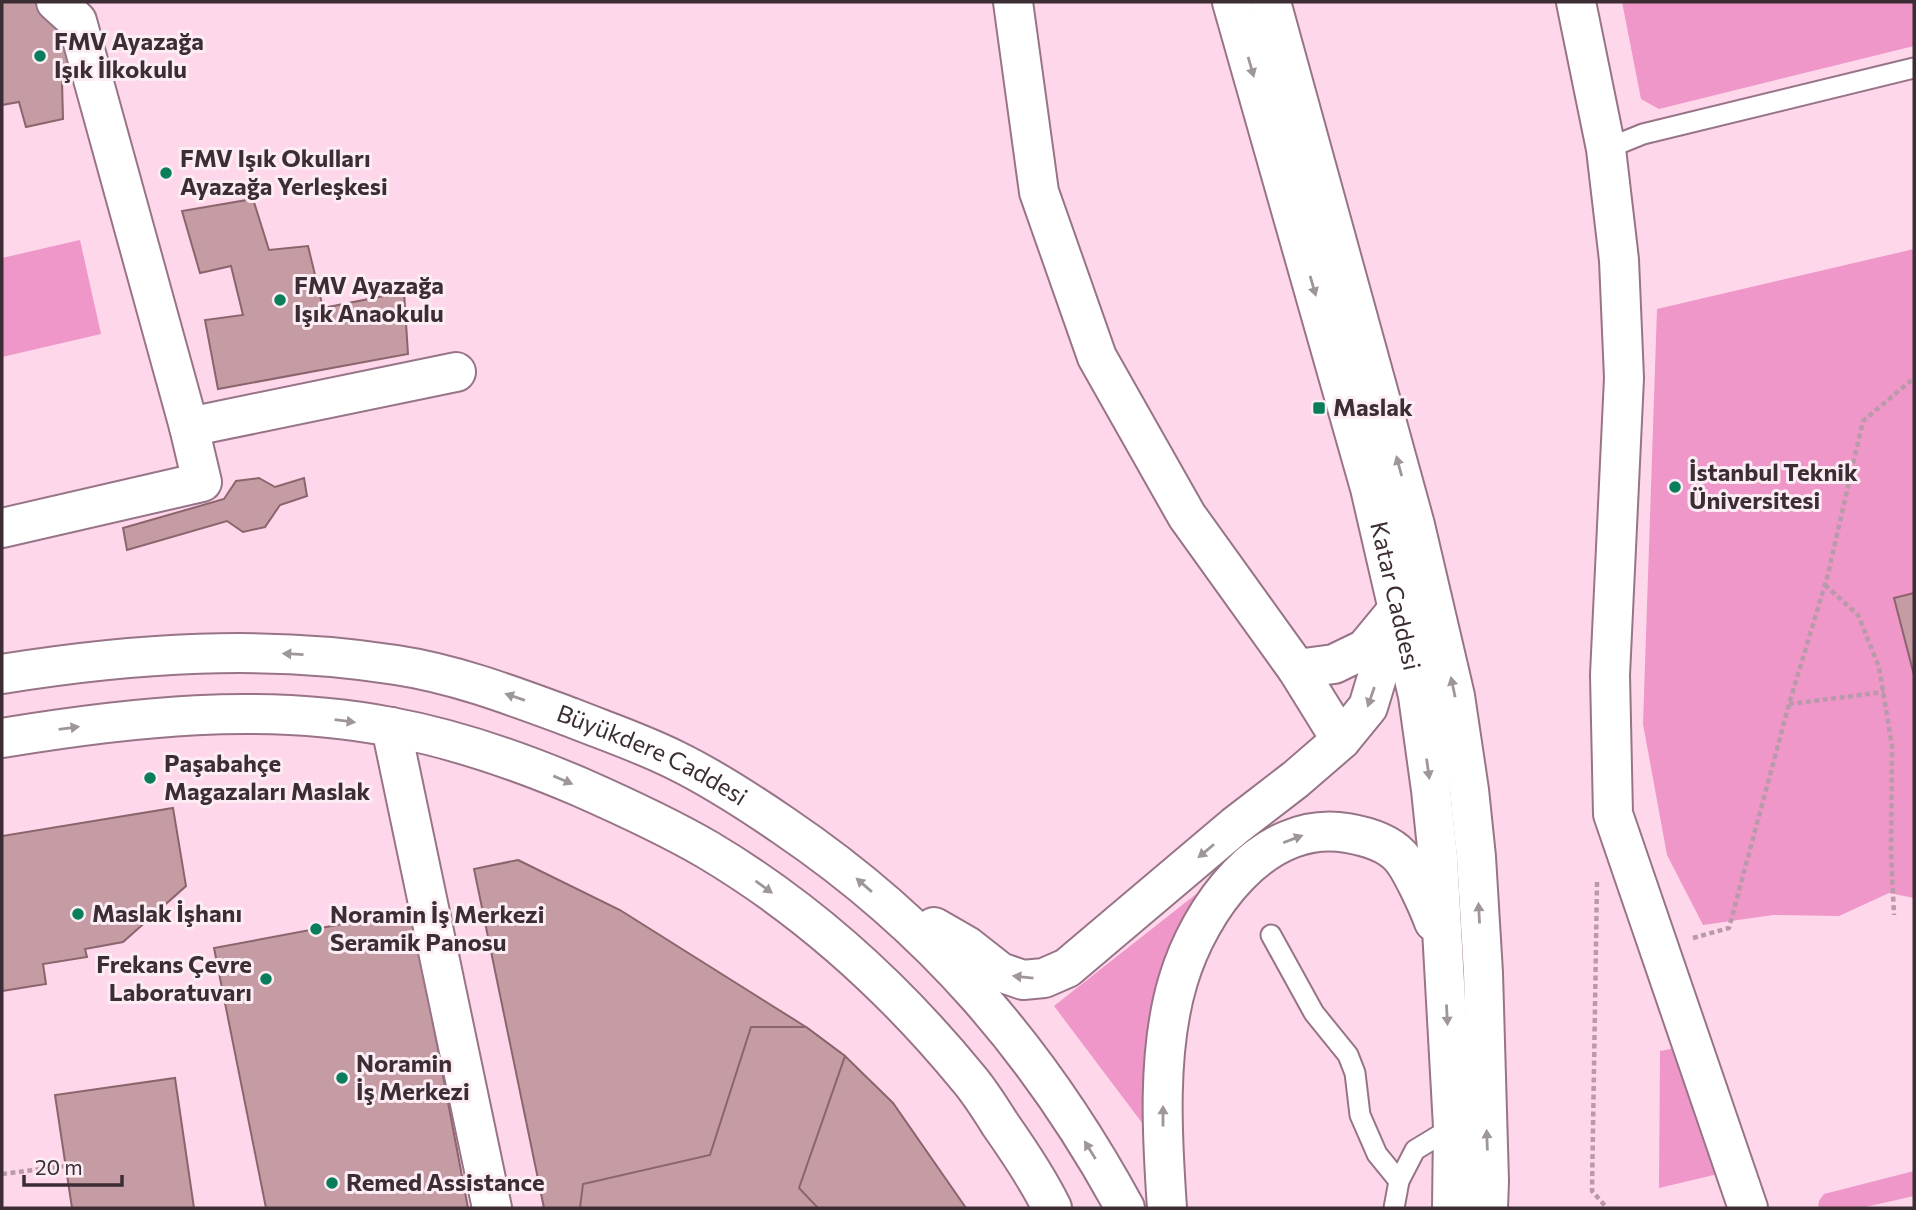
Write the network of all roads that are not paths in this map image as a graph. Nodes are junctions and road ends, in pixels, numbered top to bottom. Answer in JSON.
{"nodes":[{"id":1,"x":56,"y":2,"type":"edge"},
{"id":2,"x":1013,"y":2,"type":"edge"},
{"id":3,"x":1232,"y":2,"type":"edge"},
{"id":4,"x":1271,"y":2,"type":"edge"},
{"id":5,"x":1576,"y":2,"type":"edge"},
{"id":6,"x":1914,"y":68,"type":"edge"},
{"id":7,"x":1606,"y":149,"type":"junction"},
{"id":8,"x":456,"y":372,"type":"dead end"},
{"id":9,"x":189,"y":427,"type":"junction"},
{"id":10,"x":2,"y":528,"type":"edge"},
{"id":11,"x":1398,"y":609,"type":"junction"},
{"id":12,"x":1297,"y":669,"type":"junction"},
{"id":13,"x":2,"y":674,"type":"edge"},
{"id":14,"x":391,"y":727,"type":"junction"},
{"id":15,"x":2,"y":738,"type":"edge"},
{"id":16,"x":1341,"y":740,"type":"junction"},
{"id":17,"x":895,"y":912,"type":"junction"},
{"id":18,"x":1271,"y":935,"type":"dead end"},
{"id":19,"x":1443,"y":947,"type":"junction"},
{"id":20,"x":1453,"y":1126,"type":"junction"},
{"id":21,"x":1399,"y":1181,"type":"junction"},
{"id":22,"x":492,"y":1208,"type":"edge"},
{"id":23,"x":1052,"y":1208,"type":"edge"},
{"id":24,"x":1125,"y":1208,"type":"edge"},
{"id":25,"x":1167,"y":1208,"type":"edge"},
{"id":26,"x":1394,"y":1208,"type":"edge"},
{"id":27,"x":1451,"y":1208,"type":"edge"},
{"id":28,"x":1488,"y":1208,"type":"edge"},
{"id":29,"x":1748,"y":1208,"type":"edge"}],
"edges":[{"from":1,"to":9,"type":"main road"},
{"from":2,"to":12,"type":"main road"},
{"from":3,"to":11,"type":"main road","name":"Katar Caddesi","one_way":true},
{"from":28,"to":4,"type":"main road","name":"Katar Caddesi","one_way":true},
{"from":5,"to":7,"type":"main road"},
{"from":6,"to":7,"type":"lane"},
{"from":7,"to":29,"type":"main road"},
{"from":8,"to":9,"type":"main road"},
{"from":9,"to":10,"type":"main road"},
{"from":11,"to":12,"type":"main road"},
{"from":11,"to":16,"type":"main road","one_way":true},
{"from":11,"to":19,"type":"main road","name":"Katar Caddesi","one_way":true},
{"from":12,"to":16,"type":"main road"},
{"from":17,"to":13,"type":"main road","name":"Büyükdere Caddesi","one_way":true},
{"from":15,"to":14,"type":"main road","one_way":true},
{"from":14,"to":22,"type":"main road"},
{"from":14,"to":23,"type":"main road","one_way":true},
{"from":16,"to":17,"type":"main road","one_way":true},
{"from":24,"to":17,"type":"main road","name":"Büyükdere Caddesi","one_way":true},
{"from":18,"to":21,"type":"lane"},
{"from":19,"to":20,"type":"main road","name":"Katar Caddesi","one_way":true},
{"from":25,"to":19,"type":"main road","one_way":true},
{"from":20,"to":21,"type":"lane"},
{"from":20,"to":27,"type":"main road","name":"Katar Caddesi"},
{"from":21,"to":26,"type":"lane"}]}
